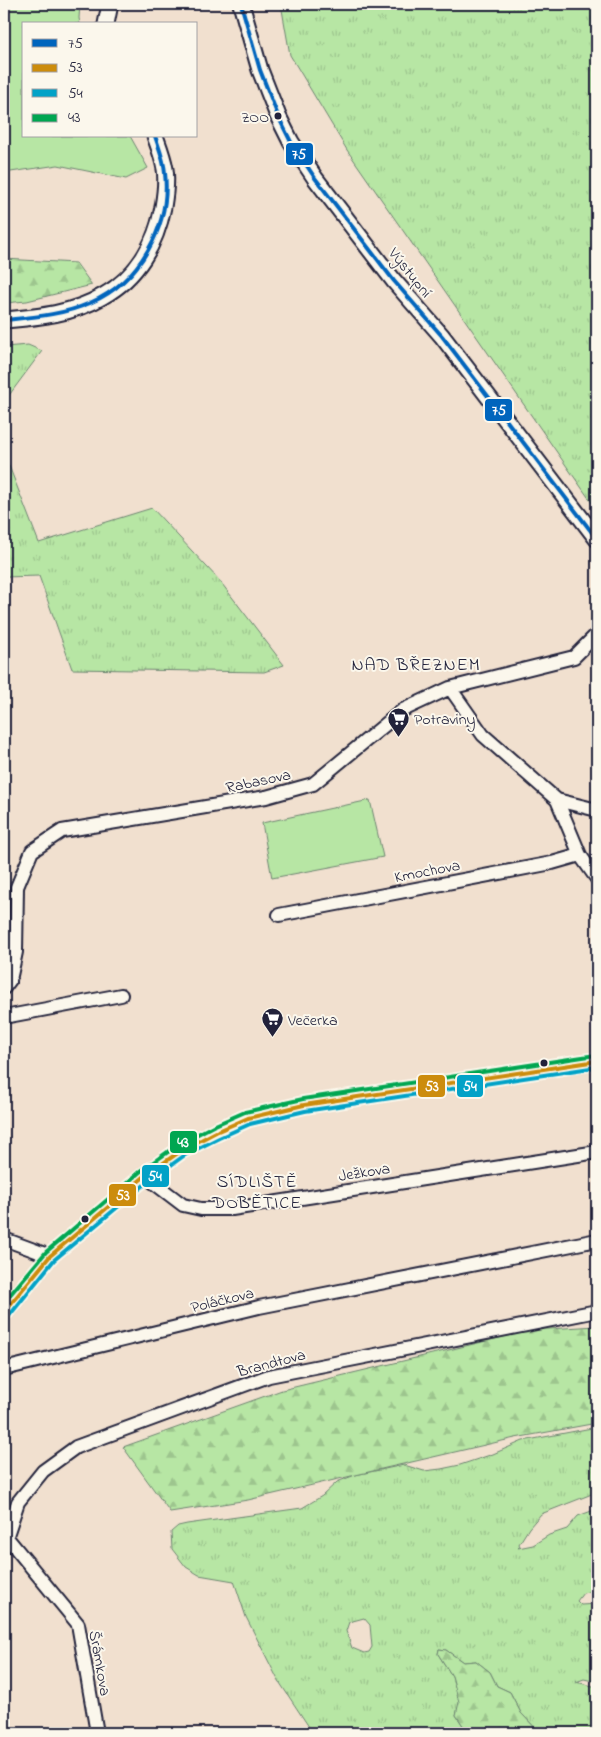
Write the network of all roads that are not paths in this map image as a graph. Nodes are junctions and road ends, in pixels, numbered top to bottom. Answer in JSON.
{"nodes":[{"id":1,"x":110,"y":4,"type":"edge"},
{"id":2,"x":241,"y":4,"type":"edge"},
{"id":3,"x":106,"y":22,"type":"edge"},
{"id":4,"x":155,"y":138,"type":"edge"},
{"id":5,"x":4,"y":320,"type":"edge"},
{"id":6,"x":597,"y":538,"type":"edge"},
{"id":7,"x":597,"y":634,"type":"edge"},
{"id":8,"x":450,"y":688,"type":"junction"},
{"id":9,"x":557,"y":800,"type":"junction"},
{"id":10,"x":597,"y":810,"type":"edge"},
{"id":11,"x":580,"y":855,"type":"junction"},
{"id":12,"x":597,"y":879,"type":"edge"},
{"id":13,"x":279,"y":915,"type":"dead end"},
{"id":14,"x":4,"y":988,"type":"edge"},
{"id":15,"x":121,"y":995,"type":"dead end"},
{"id":16,"x":4,"y":1017,"type":"edge"},
{"id":17,"x":597,"y":1061,"type":"edge"},
{"id":18,"x":597,"y":1152,"type":"edge"},
{"id":19,"x":145,"y":1176,"type":"junction"},
{"id":20,"x":4,"y":1239,"type":"edge"},
{"id":21,"x":597,"y":1240,"type":"edge"},
{"id":22,"x":50,"y":1256,"type":"junction"},
{"id":23,"x":597,"y":1311,"type":"edge"},
{"id":24,"x":4,"y":1312,"type":"edge"},
{"id":25,"x":4,"y":1369,"type":"edge"},
{"id":26,"x":5,"y":1536,"type":"edge"},
{"id":27,"x":98,"y":1733,"type":"edge"}],
"edges":[{"from":1,"to":3,"type":"street"},
{"from":2,"to":6,"type":"street","name":"Výstupní"},
{"from":4,"to":5,"type":"street"},
{"from":7,"to":8,"type":"street","name":"Rabasova"},
{"from":8,"to":9,"type":"street"},
{"from":8,"to":14,"type":"street","name":"Rabasova"},
{"from":9,"to":10,"type":"street"},
{"from":9,"to":11,"type":"street"},
{"from":11,"to":12,"type":"street"},
{"from":11,"to":13,"type":"street","name":"Kmochova"},
{"from":15,"to":16,"type":"street"},
{"from":17,"to":19,"type":"street"},
{"from":18,"to":19,"type":"street","name":"Ježkova"},
{"from":19,"to":22,"type":"street"},
{"from":20,"to":22,"type":"street"},
{"from":21,"to":25,"type":"street","name":"Poláčkova"},
{"from":22,"to":24,"type":"street"},
{"from":23,"to":26,"type":"street","name":"Brandtova"},
{"from":26,"to":27,"type":"street","name":"Šrámkova"}]}
